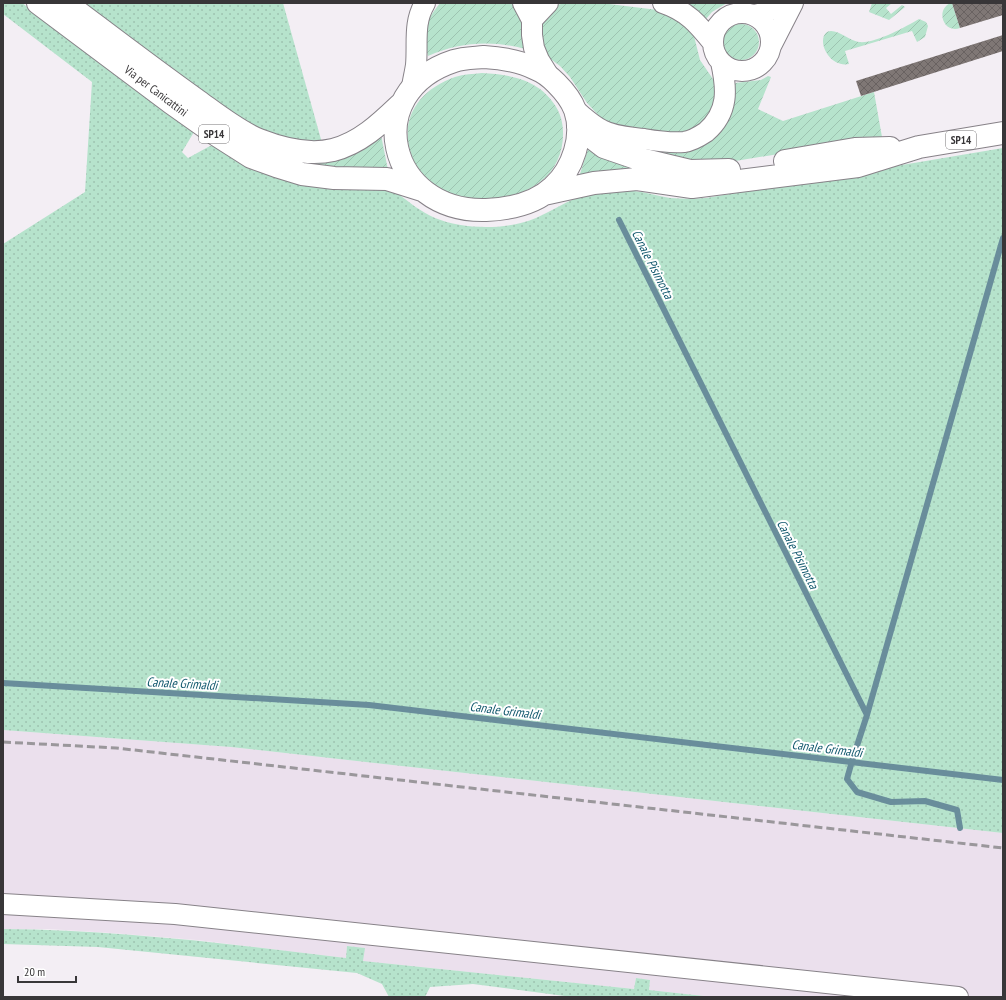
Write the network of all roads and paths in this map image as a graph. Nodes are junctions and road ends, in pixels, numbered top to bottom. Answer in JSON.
{"nodes":[{"id":1,"x":38,"y":3,"type":"edge"},
{"id":2,"x":66,"y":3,"type":"edge"},
{"id":3,"x":425,"y":3,"type":"edge"},
{"id":4,"x":548,"y":3,"type":"edge"},
{"id":5,"x":663,"y":3,"type":"edge"},
{"id":6,"x":780,"y":3,"type":"edge"},
{"id":7,"x":793,"y":3,"type":"edge"},
{"id":8,"x":528,"y":11,"type":"edge"},
{"id":9,"x":754,"y":15,"type":"junction"},
{"id":10,"x":713,"y":43,"type":"junction"},
{"id":11,"x":771,"y":46,"type":"junction"},
{"id":12,"x":721,"y":62,"type":"junction"},
{"id":13,"x":549,"y":76,"type":"junction"},
{"id":14,"x":407,"y":95,"type":"junction"},
{"id":15,"x":576,"y":119,"type":"junction"},
{"id":16,"x":1003,"y":133,"type":"edge"},
{"id":17,"x":919,"y":147,"type":"junction"},
{"id":18,"x":422,"y":190,"type":"junction"},
{"id":19,"x":543,"y":194,"type":"junction"},
{"id":20,"x":3,"y":904,"type":"edge"},
{"id":21,"x":958,"y":997,"type":"edge"}],
"edges":[{"from":1,"to":18,"type":"main road","name":"Via per Canicattini","number":"SP14"},
{"from":2,"to":14,"type":"main road","name":"Via per Canicattini","number":"SP14"},
{"from":3,"to":14,"type":"street"},
{"from":4,"to":8,"type":"street"},
{"from":5,"to":10,"type":"street"},
{"from":6,"to":9,"type":"street"},
{"from":7,"to":11,"type":"street"},
{"from":8,"to":13,"type":"street"},
{"from":9,"to":10,"type":"street"},
{"from":9,"to":11,"type":"street"},
{"from":10,"to":12,"type":"street"},
{"from":11,"to":12,"type":"street"},
{"from":12,"to":15,"type":"street"},
{"from":13,"to":14,"type":"main road","name":"Via per Canicattini"},
{"from":13,"to":15,"type":"main road"},
{"from":14,"to":18,"type":"main road"},
{"from":15,"to":17,"type":"main road"},
{"from":15,"to":19,"type":"main road"},
{"from":16,"to":17,"type":"main road","number":"SP14"},
{"from":17,"to":19,"type":"main road"},
{"from":18,"to":19,"type":"main road"},
{"from":20,"to":21,"type":"street"}]}
